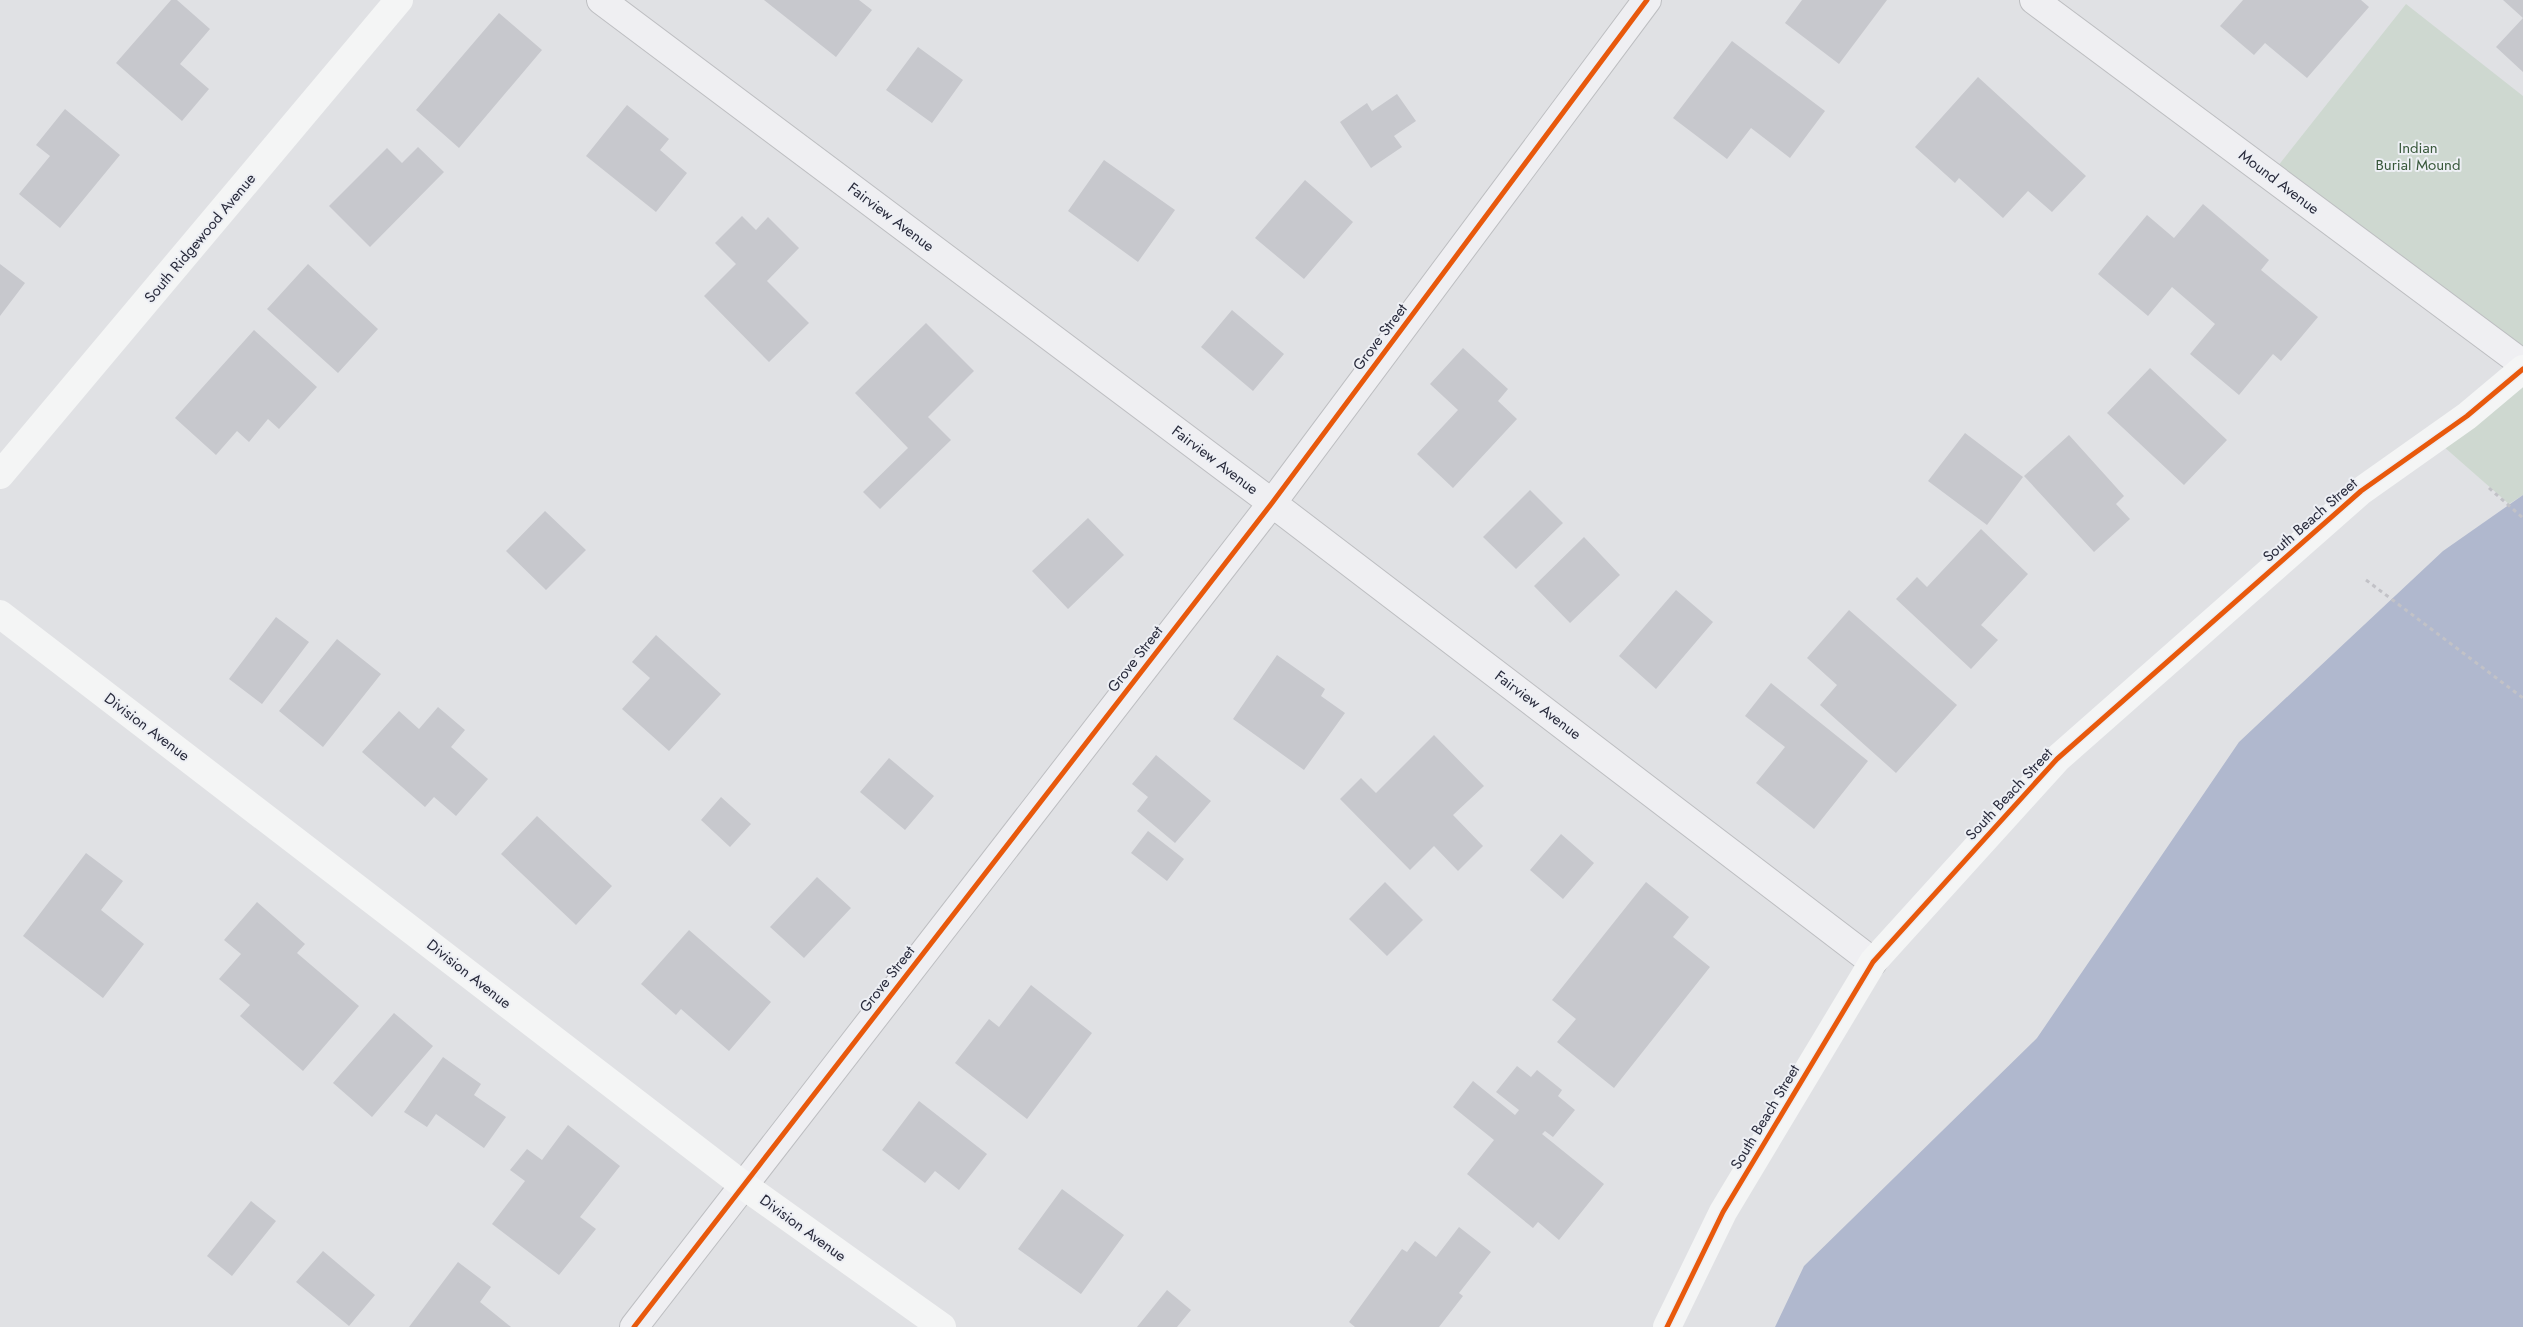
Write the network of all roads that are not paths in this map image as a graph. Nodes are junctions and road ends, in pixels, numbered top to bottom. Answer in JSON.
{"nodes":[{"id":1,"x":399,"y":0,"type":"edge"},
{"id":2,"x":601,"y":0,"type":"edge"},
{"id":3,"x":1647,"y":0,"type":"edge"},
{"id":4,"x":2034,"y":0,"type":"edge"},
{"id":5,"x":2523,"y":364,"type":"edge"},
{"id":6,"x":2523,"y":369,"type":"edge"},
{"id":7,"x":0,"y":475,"type":"edge"},
{"id":8,"x":1272,"y":503,"type":"junction"},
{"id":9,"x":0,"y":614,"type":"edge"},
{"id":10,"x":1873,"y":962,"type":"junction"},
{"id":11,"x":743,"y":1185,"type":"junction"},
{"id":12,"x":634,"y":1327,"type":"edge"},
{"id":13,"x":942,"y":1327,"type":"edge"},
{"id":14,"x":1667,"y":1327,"type":"edge"}],
"edges":[{"from":1,"to":7,"type":"street","name":"South Ridgewood Avenue"},
{"from":2,"to":8,"type":"street","name":"Fairview Avenue"},
{"from":3,"to":8,"type":"street","name":"Grove Street"},
{"from":4,"to":5,"type":"street","name":"Mound Avenue"},
{"from":6,"to":10,"type":"street","name":"South Beach Street"},
{"from":8,"to":10,"type":"street","name":"Fairview Avenue"},
{"from":8,"to":11,"type":"street","name":"Grove Street"},
{"from":9,"to":11,"type":"street","name":"Division Avenue"},
{"from":10,"to":14,"type":"street","name":"South Beach Street"},
{"from":11,"to":12,"type":"street","name":"Grove Street"},
{"from":11,"to":13,"type":"street","name":"Division Avenue"}]}
